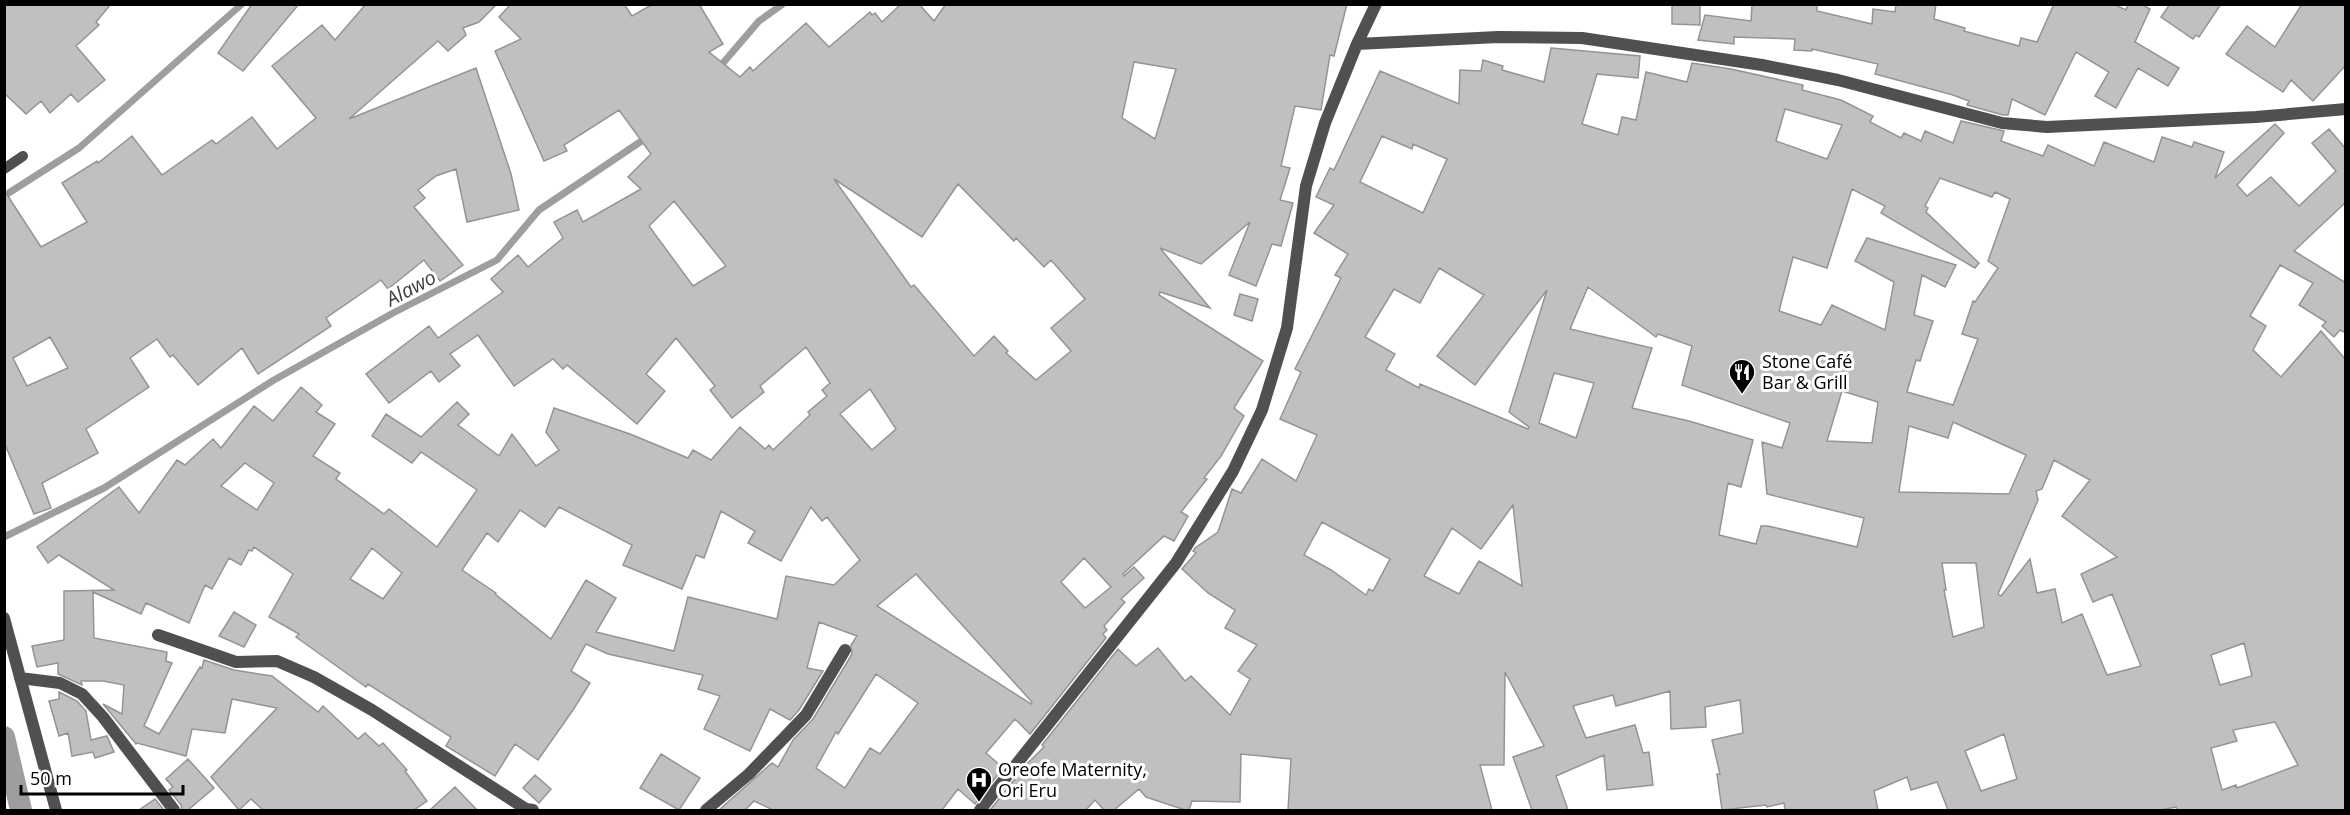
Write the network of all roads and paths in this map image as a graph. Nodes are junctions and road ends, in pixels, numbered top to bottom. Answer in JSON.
{"nodes":[{"id":1,"x":1376,"y":4,"type":"edge"},
{"id":2,"x":1357,"y":45,"type":"junction"},
{"id":3,"x":2346,"y":108,"type":"edge"},
{"id":4,"x":23,"y":156,"type":"dead end"},
{"id":5,"x":4,"y":169,"type":"edge"},
{"id":6,"x":4,"y":618,"type":"edge"},
{"id":7,"x":158,"y":635,"type":"dead end"},
{"id":8,"x":845,"y":650,"type":"dead end"},
{"id":9,"x":20,"y":678,"type":"junction"},
{"id":10,"x":56,"y":810,"type":"edge"},
{"id":11,"x":174,"y":810,"type":"edge"},
{"id":12,"x":528,"y":810,"type":"edge"},
{"id":13,"x":706,"y":810,"type":"edge"},
{"id":14,"x":980,"y":810,"type":"edge"}],
"edges":[{"from":1,"to":2,"type":"street"},
{"from":2,"to":3,"type":"street"},
{"from":2,"to":14,"type":"street"},
{"from":4,"to":5,"type":"lane"},
{"from":6,"to":9,"type":"street"},
{"from":7,"to":12,"type":"street"},
{"from":8,"to":13,"type":"street"},
{"from":9,"to":10,"type":"street"},
{"from":9,"to":11,"type":"street"}]}
